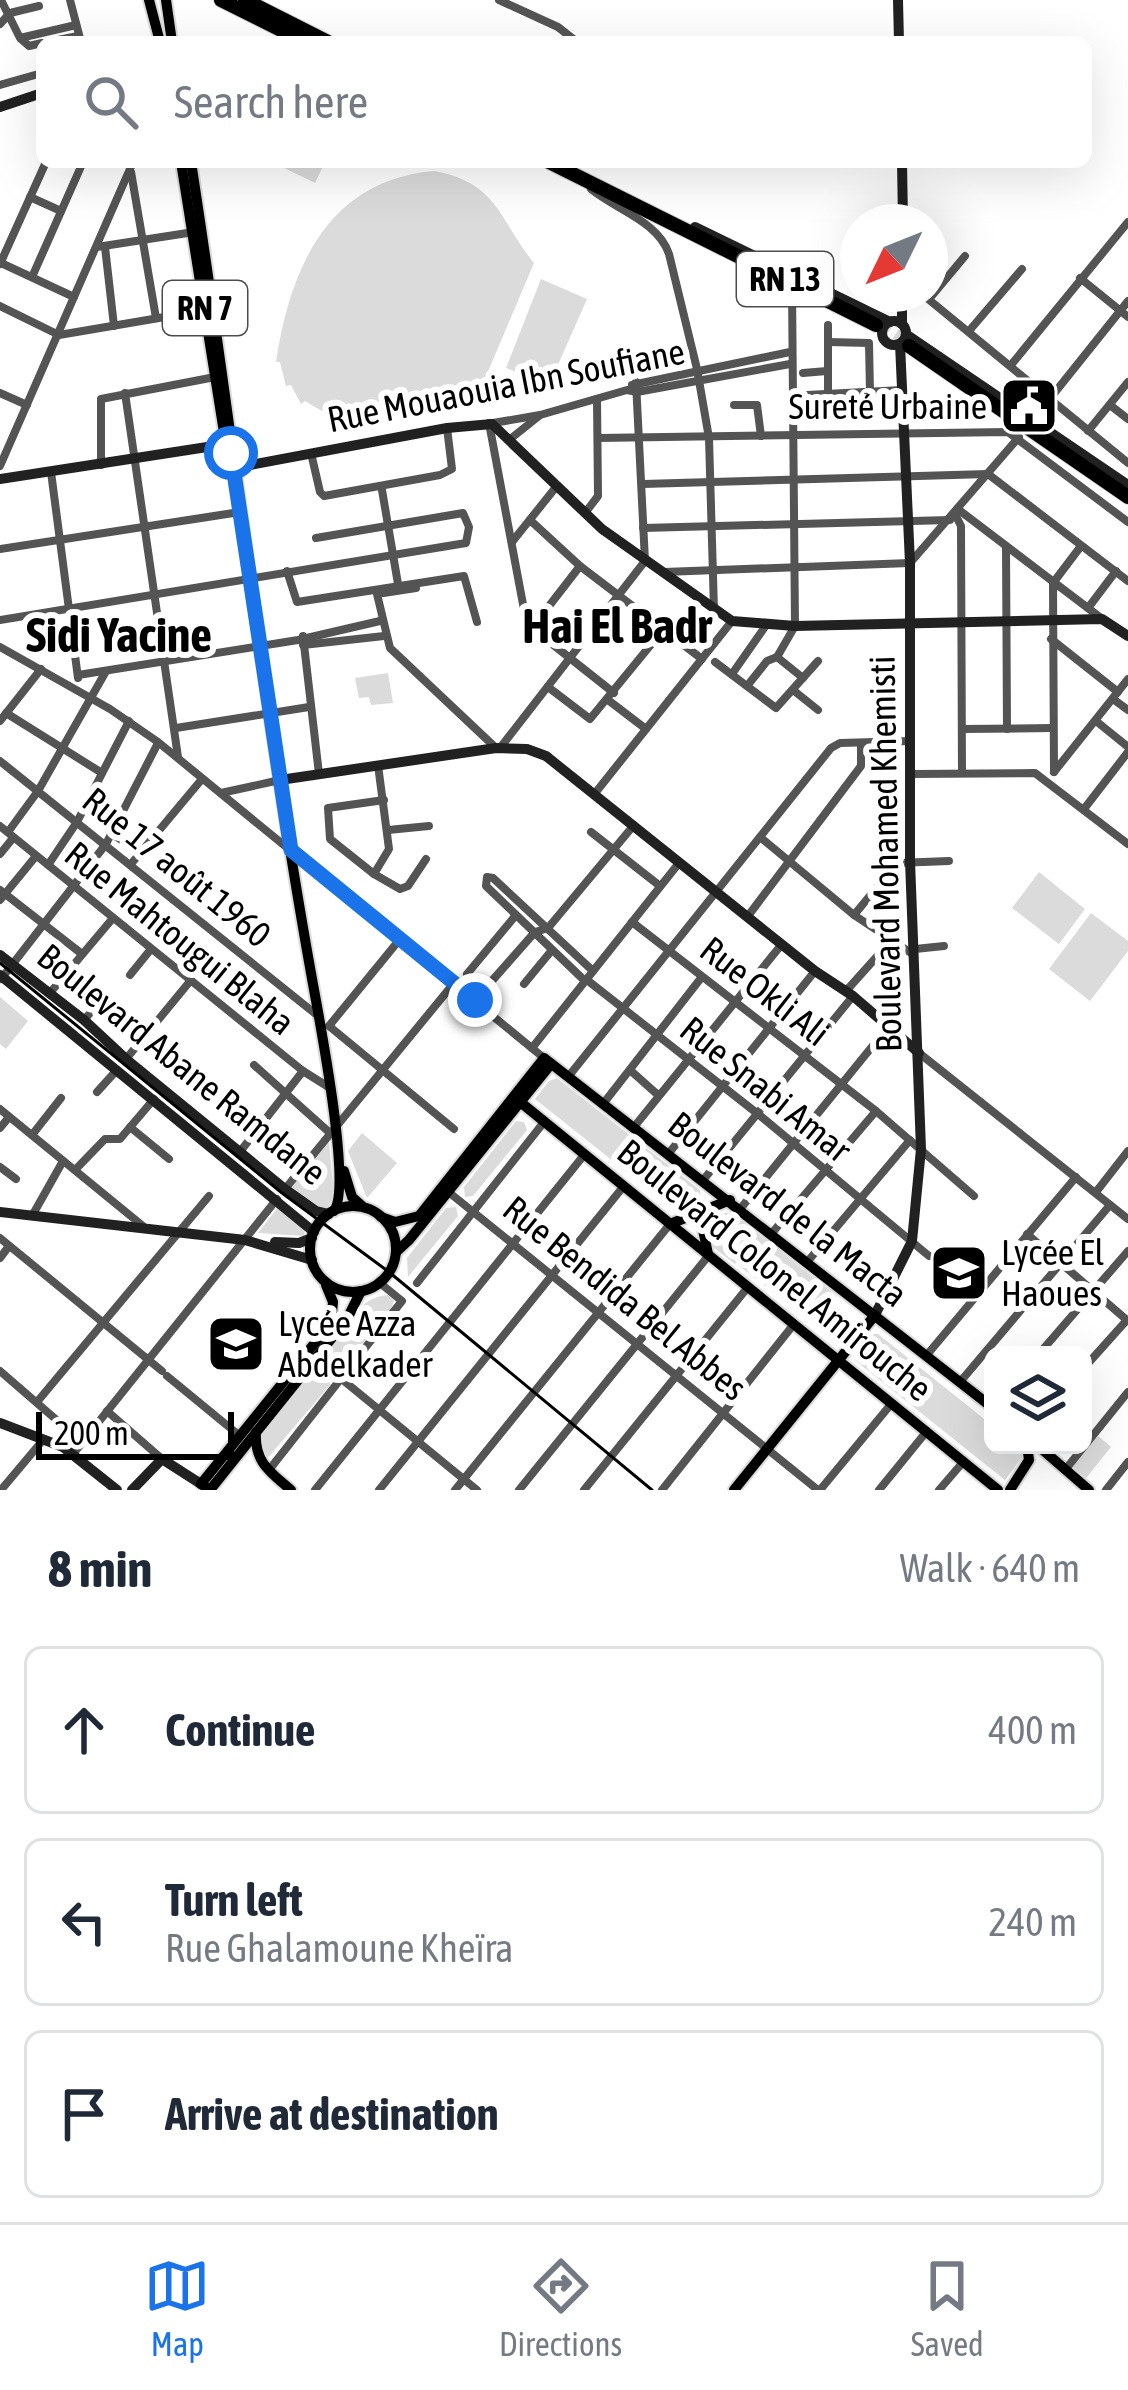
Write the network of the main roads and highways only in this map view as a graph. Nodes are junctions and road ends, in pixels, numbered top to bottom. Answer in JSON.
{"nodes":[{"id":1,"x":149,"y":0,"type":"edge"},
{"id":2,"x":166,"y":0,"type":"edge"},
{"id":3,"x":221,"y":0,"type":"edge"},
{"id":4,"x":245,"y":0,"type":"edge"},
{"id":5,"x":898,"y":0,"type":"edge"},
{"id":6,"x":158,"y":36,"type":"edge"},
{"id":7,"x":171,"y":36,"type":"edge"},
{"id":8,"x":293,"y":36,"type":"edge"},
{"id":9,"x":316,"y":36,"type":"edge"},
{"id":10,"x":899,"y":36,"type":"edge"},
{"id":11,"x":36,"y":95,"type":"edge"},
{"id":12,"x":0,"y":107,"type":"edge"},
{"id":13,"x":182,"y":168,"type":"edge"},
{"id":14,"x":192,"y":168,"type":"edge"},
{"id":15,"x":902,"y":168,"type":"edge"},
{"id":16,"x":574,"y":170,"type":"edge"},
{"id":17,"x":903,"y":204,"type":"edge"},
{"id":18,"x":694,"y":231,"type":"junction"},
{"id":19,"x":198,"y":232,"type":"junction"},
{"id":20,"x":209,"y":309,"type":"junction"},
{"id":21,"x":897,"y":312,"type":"edge"},
{"id":22,"x":897,"y":312,"type":"edge"},
{"id":23,"x":893,"y":332,"type":"junction"},
{"id":24,"x":931,"y":365,"type":"junction"},
{"id":25,"x":904,"y":380,"type":"junction"},
{"id":26,"x":230,"y":447,"type":"junction"},
{"id":27,"x":234,"y":468,"type":"junction"},
{"id":28,"x":0,"y":479,"type":"edge"},
{"id":29,"x":1128,"y":493,"type":"edge"},
{"id":30,"x":910,"y":623,"type":"junction"},
{"id":31,"x":1128,"y":636,"type":"edge"},
{"id":32,"x":280,"y":780,"type":"junction"},
{"id":33,"x":0,"y":955,"type":"edge"},
{"id":34,"x":1,"y":977,"type":"edge"},
{"id":35,"x":919,"y":1053,"type":"junction"},
{"id":36,"x":121,"y":1065,"type":"junction"},
{"id":37,"x":517,"y":1100,"type":"junction"},
{"id":38,"x":338,"y":1150,"type":"junction"},
{"id":39,"x":708,"y":1183,"type":"junction"},
{"id":40,"x":446,"y":1190,"type":"junction"},
{"id":41,"x":281,"y":1194,"type":"junction"},
{"id":42,"x":735,"y":1204,"type":"junction"},
{"id":43,"x":710,"y":1205,"type":"junction"},
{"id":44,"x":365,"y":1208,"type":"junction"},
{"id":45,"x":0,"y":1212,"type":"edge"},
{"id":46,"x":332,"y":1212,"type":"junction"},
{"id":47,"x":700,"y":1215,"type":"junction"},
{"id":48,"x":381,"y":1217,"type":"junction"},
{"id":49,"x":670,"y":1224,"type":"junction"},
{"id":50,"x":313,"y":1235,"type":"junction"},
{"id":51,"x":249,"y":1241,"type":"junction"},
{"id":52,"x":396,"y":1252,"type":"junction"},
{"id":53,"x":708,"y":1254,"type":"junction"},
{"id":54,"x":312,"y":1260,"type":"junction"},
{"id":55,"x":325,"y":1282,"type":"junction"},
{"id":56,"x":362,"y":1291,"type":"junction"},
{"id":57,"x":874,"y":1315,"type":"junction"},
{"id":58,"x":312,"y":1355,"type":"junction"},
{"id":59,"x":838,"y":1362,"type":"junction"},
{"id":60,"x":984,"y":1401,"type":"edge"},
{"id":61,"x":0,"y":1423,"type":"edge"},
{"id":62,"x":243,"y":1442,"type":"junction"},
{"id":63,"x":1028,"y":1454,"type":"edge"},
{"id":64,"x":1047,"y":1454,"type":"edge"},
{"id":65,"x":1052,"y":1459,"type":"junction"},
{"id":66,"x":1029,"y":1460,"type":"junction"},
{"id":67,"x":266,"y":1469,"type":"junction"},
{"id":68,"x":207,"y":1488,"type":"edge"},
{"id":69,"x":117,"y":1490,"type":"edge"},
{"id":70,"x":132,"y":1490,"type":"edge"},
{"id":71,"x":291,"y":1490,"type":"edge"},
{"id":72,"x":734,"y":1490,"type":"edge"},
{"id":73,"x":998,"y":1490,"type":"edge"},
{"id":74,"x":1010,"y":1490,"type":"edge"},
{"id":75,"x":1089,"y":1490,"type":"edge"}],
"edges":[{"from":1,"to":6,"type":"main road"},
{"from":2,"to":7,"type":"main road"},
{"from":3,"to":8,"type":"highway"},
{"from":4,"to":9,"type":"highway"},
{"from":5,"to":10,"type":"main road"},
{"from":11,"to":12,"type":"main road"},
{"from":13,"to":19,"type":"main road","number":"RN 7"},
{"from":14,"to":19,"type":"main road","number":"RN 7"},
{"from":15,"to":17,"type":"main road"},
{"from":16,"to":18,"type":"highway"},
{"from":18,"to":23,"type":"highway","number":"RN 13"},
{"from":18,"to":23,"type":"main road"},
{"from":19,"to":20,"type":"main road","number":"RN 7"},
{"from":20,"to":26,"type":"main road","number":"RN 7"},
{"from":20,"to":26,"type":"main road","number":"RN 7"},
{"from":21,"to":23,"type":"main road"},
{"from":22,"to":23,"type":"main road"},
{"from":23,"to":24,"type":"main road"},
{"from":23,"to":25,"type":"main road","name":"Boulevard Mohamed Khemisti"},
{"from":23,"to":29,"type":"highway"},
{"from":23,"to":29,"type":"main road"},
{"from":24,"to":25,"type":"main road"},
{"from":24,"to":29,"type":"main road"},
{"from":25,"to":30,"type":"main road","name":"Boulevard Mohamed Khemisti"},
{"from":26,"to":27,"type":"main road","number":"RN 7"},
{"from":26,"to":28,"type":"main road"},
{"from":27,"to":30,"type":"main road","name":"Rue Mouaouia Ibn Soufiane"},
{"from":27,"to":32,"type":"main road","number":"RN 7"},
{"from":30,"to":31,"type":"main road"},
{"from":30,"to":35,"type":"main road","name":"Boulevard Mohamed Khemisti"},
{"from":32,"to":35,"type":"main road"},
{"from":32,"to":38,"type":"main road","number":"RN 7"},
{"from":33,"to":36,"type":"main road","name":"Boulevard Abane Ramdane"},
{"from":34,"to":36,"type":"main road","name":"Boulevard Abane Ramdane"},
{"from":35,"to":57,"type":"main road","name":"Boulevard Mohamed Khemisti"},
{"from":36,"to":41,"type":"main road","name":"Boulevard Abane Ramdane"},
{"from":36,"to":41,"type":"main road","name":"Boulevard Abane Ramdane"},
{"from":37,"to":39,"type":"main road","name":"Boulevard de la Macta"},
{"from":37,"to":40,"type":"main road"},
{"from":37,"to":49,"type":"main road","name":"Boulevard Colonel Amirouche"},
{"from":38,"to":44,"type":"main road","number":"RN 7"},
{"from":38,"to":46,"type":"main road","number":"RN 7"},
{"from":39,"to":42,"type":"main road","name":"Boulevard de la Macta"},
{"from":39,"to":43,"type":"main road"},
{"from":40,"to":48,"type":"main road"},
{"from":40,"to":52,"type":"main road"},
{"from":41,"to":46,"type":"main road","name":"Boulevard Abane Ramdane"},
{"from":41,"to":50,"type":"main road","name":"Boulevard Abane Ramdane"},
{"from":42,"to":43,"type":"main road"},
{"from":42,"to":57,"type":"main road","name":"Boulevard de la Macta"},
{"from":43,"to":47,"type":"main road"},
{"from":44,"to":46,"type":"main road"},
{"from":44,"to":48,"type":"main road"},
{"from":45,"to":51,"type":"main road"},
{"from":46,"to":50,"type":"main road"},
{"from":47,"to":49,"type":"main road"},
{"from":47,"to":53,"type":"main road"},
{"from":48,"to":52,"type":"main road"},
{"from":49,"to":53,"type":"main road","name":"Boulevard Colonel Amirouche"},
{"from":50,"to":51,"type":"main road"},
{"from":50,"to":54,"type":"main road"},
{"from":51,"to":54,"type":"main road"},
{"from":52,"to":56,"type":"main road"},
{"from":53,"to":59,"type":"main road","name":"Boulevard Colonel Amirouche"},
{"from":54,"to":55,"type":"main road"},
{"from":55,"to":56,"type":"main road"},
{"from":55,"to":58,"type":"main road"},
{"from":56,"to":58,"type":"main road"},
{"from":57,"to":59,"type":"main road"},
{"from":57,"to":60,"type":"main road","name":"Boulevard de la Macta"},
{"from":58,"to":62,"type":"main road"},
{"from":59,"to":72,"type":"main road"},
{"from":59,"to":73,"type":"main road","name":"Boulevard Colonel Amirouche"},
{"from":61,"to":69,"type":"main road"},
{"from":62,"to":67,"type":"main road"},
{"from":62,"to":67,"type":"main road"},
{"from":62,"to":68,"type":"main road"},
{"from":63,"to":66,"type":"main road"},
{"from":64,"to":65,"type":"main road"},
{"from":65,"to":66,"type":"main road"},
{"from":65,"to":75,"type":"main road"},
{"from":66,"to":74,"type":"main road"},
{"from":67,"to":71,"type":"main road"},
{"from":68,"to":70,"type":"main road"}]}
